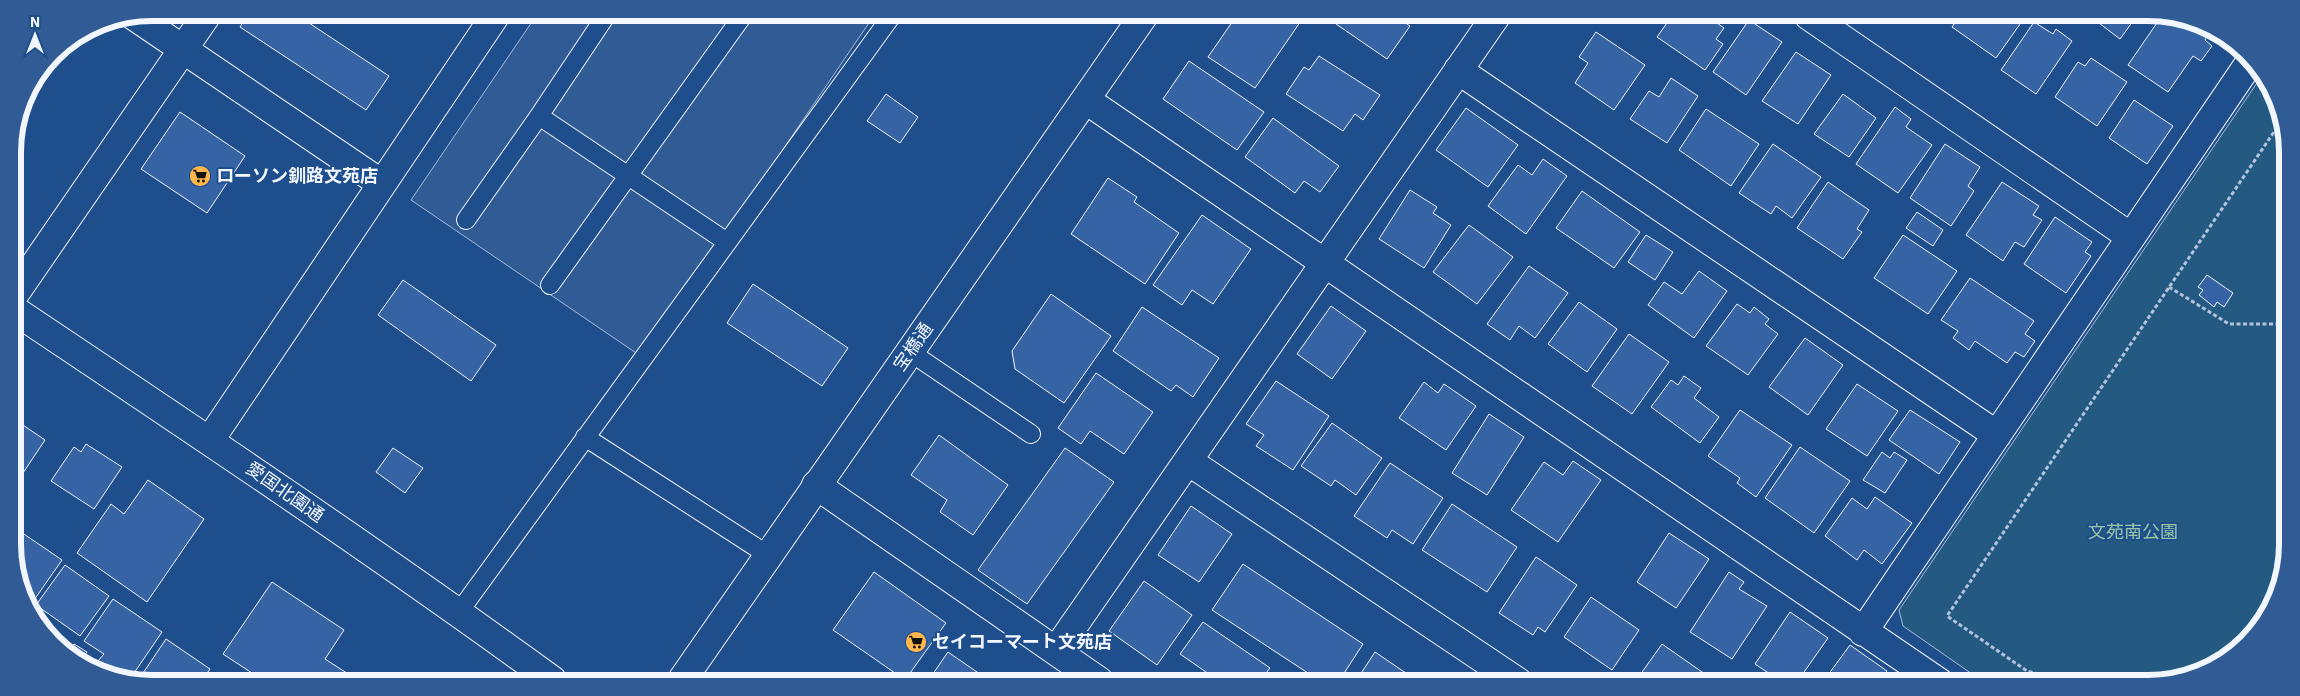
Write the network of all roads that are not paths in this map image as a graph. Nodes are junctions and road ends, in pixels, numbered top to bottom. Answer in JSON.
{"nodes":[{"id":1,"x":1492,"y":21,"type":"edge"},
{"id":2,"x":1817,"y":21,"type":"edge"},
{"id":3,"x":143,"y":22,"type":"edge"},
{"id":4,"x":202,"y":22,"type":"edge"},
{"id":5,"x":491,"y":22,"type":"edge"},
{"id":6,"x":602,"y":22,"type":"edge"},
{"id":7,"x":738,"y":22,"type":"edge"},
{"id":8,"x":887,"y":22,"type":"edge"},
{"id":9,"x":1140,"y":22,"type":"edge"},
{"id":10,"x":184,"y":49,"type":"junction"},
{"id":11,"x":2247,"y":67,"type":"edge"},
{"id":12,"x":1458,"y":70,"type":"junction"},
{"id":13,"x":1086,"y":100,"type":"junction"},
{"id":14,"x":539,"y":116,"type":"junction"},
{"id":15,"x":628,"y":176,"type":"junction"},
{"id":16,"x":382,"y":184,"type":"junction"},
{"id":17,"x":466,"y":220,"type":"dead end"},
{"id":18,"x":2131,"y":237,"type":"junction"},
{"id":19,"x":727,"y":242,"type":"junction"},
{"id":20,"x":1325,"y":263,"type":"junction"},
{"id":21,"x":22,"y":284,"type":"edge"},
{"id":22,"x":550,"y":285,"type":"dead end"},
{"id":23,"x":22,"y":315,"type":"edge"},
{"id":24,"x":910,"y":352,"type":"junction"},
{"id":25,"x":1031,"y":434,"type":"dead end"},
{"id":26,"x":1997,"y":435,"type":"junction"},
{"id":27,"x":585,"y":437,"type":"junction"},
{"id":28,"x":210,"y":440,"type":"junction"},
{"id":29,"x":1188,"y":461,"type":"junction"},
{"id":30,"x":816,"y":485,"type":"junction"},
{"id":31,"x":768,"y":555,"type":"junction"},
{"id":32,"x":459,"y":612,"type":"junction"},
{"id":33,"x":1863,"y":632,"type":"junction"},
{"id":34,"x":1056,"y":651,"type":"junction"},
{"id":35,"x":1507,"y":674,"type":"edge"},
{"id":36,"x":1927,"y":674,"type":"edge"},
{"id":37,"x":545,"y":675,"type":"edge"},
{"id":38,"x":686,"y":675,"type":"edge"},
{"id":39,"x":1090,"y":675,"type":"edge"}],
"edges":[{"from":1,"to":12,"type":"street"},
{"from":2,"to":18,"type":"street"},
{"from":3,"to":10,"type":"street"},
{"from":4,"to":10,"type":"street"},
{"from":5,"to":16,"type":"street"},
{"from":6,"to":14,"type":"lane"},
{"from":7,"to":15,"type":"lane"},
{"from":8,"to":19,"type":"lane"},
{"from":9,"to":13,"type":"street","name":"宝橋通"},
{"from":10,"to":16,"type":"street"},
{"from":10,"to":21,"type":"street"},
{"from":11,"to":18,"type":"street"},
{"from":12,"to":20,"type":"street"},
{"from":12,"to":26,"type":"street"},
{"from":13,"to":20,"type":"street"},
{"from":13,"to":24,"type":"street","name":"宝橋通"},
{"from":14,"to":15,"type":"lane"},
{"from":14,"to":17,"type":"lane"},
{"from":15,"to":19,"type":"lane"},
{"from":15,"to":22,"type":"lane"},
{"from":16,"to":28,"type":"street"},
{"from":18,"to":26,"type":"street"},
{"from":19,"to":27,"type":"lane"},
{"from":20,"to":29,"type":"street"},
{"from":20,"to":33,"type":"street"},
{"from":23,"to":28,"type":"street","name":"愛国北園通"},
{"from":24,"to":25,"type":"lane"},
{"from":24,"to":30,"type":"street","name":"宝橋通"},
{"from":26,"to":33,"type":"street"},
{"from":27,"to":31,"type":"lane"},
{"from":27,"to":32,"type":"lane"},
{"from":28,"to":32,"type":"street","name":"愛国北園通"},
{"from":29,"to":34,"type":"street"},
{"from":29,"to":35,"type":"street"},
{"from":30,"to":31,"type":"street","name":"宝橋通"},
{"from":30,"to":34,"type":"street"},
{"from":31,"to":38,"type":"street","name":"宝橋通"},
{"from":32,"to":37,"type":"street","name":"愛国北園通"},
{"from":33,"to":36,"type":"street"},
{"from":34,"to":39,"type":"street"}]}
